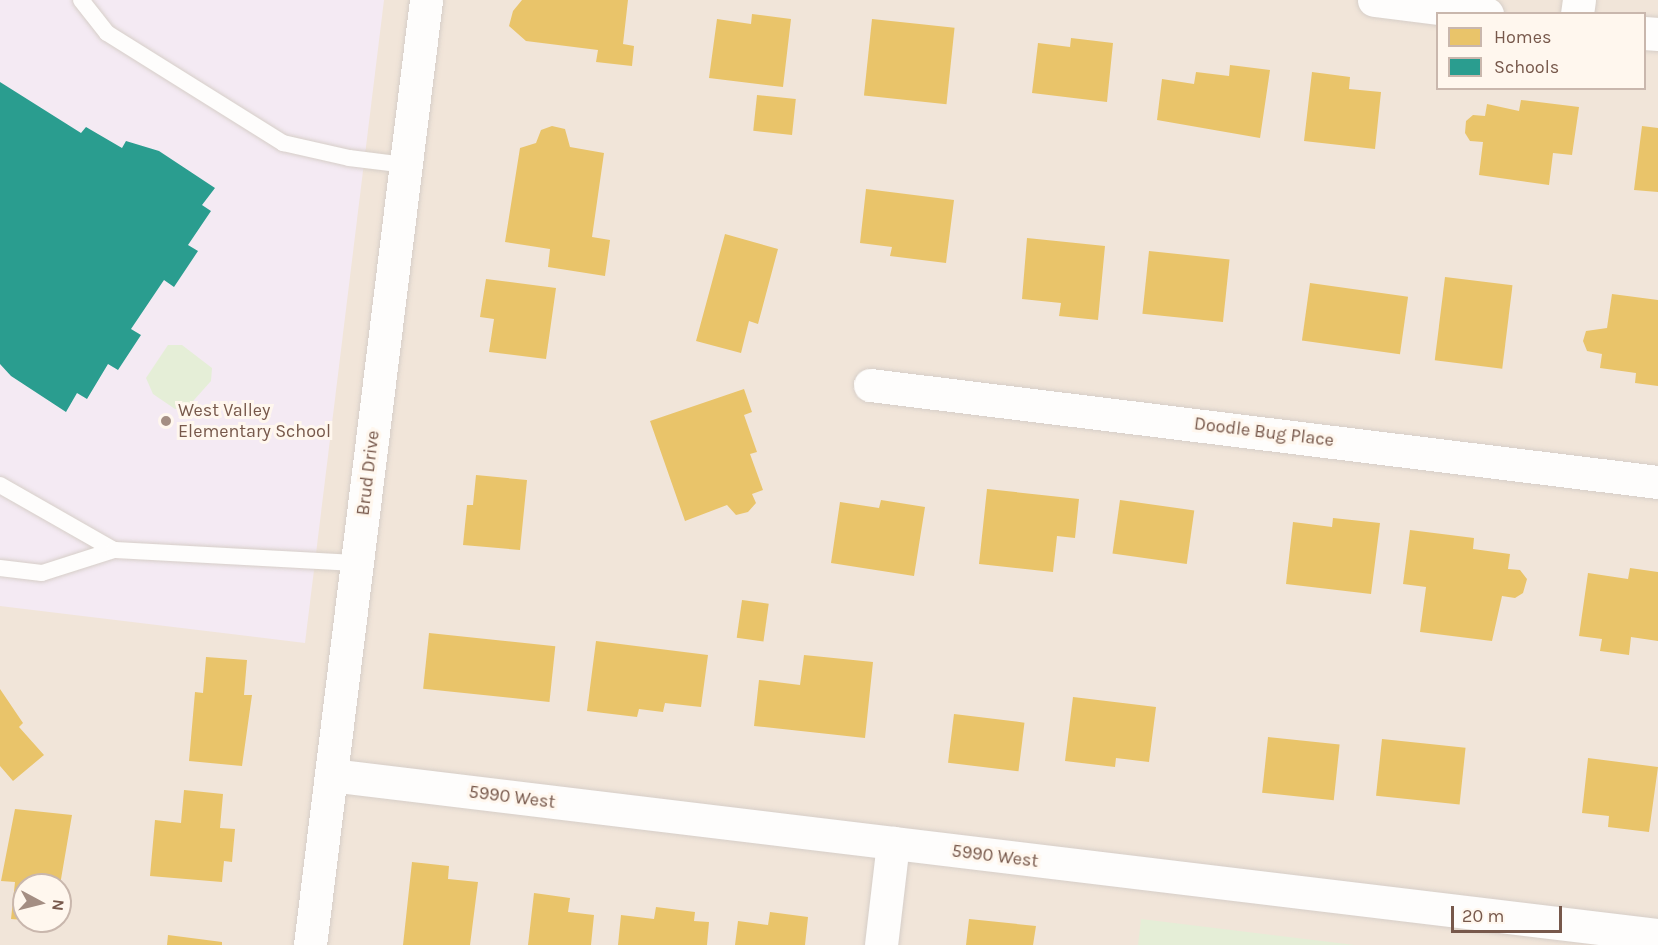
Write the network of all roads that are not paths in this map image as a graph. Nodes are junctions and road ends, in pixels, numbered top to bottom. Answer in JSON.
{"nodes":[{"id":1,"x":81,"y":0,"type":"edge"},
{"id":2,"x":426,"y":0,"type":"edge"},
{"id":3,"x":1374,"y":0,"type":"edge"},
{"id":4,"x":1471,"y":12,"type":"edge"},
{"id":5,"x":405,"y":165,"type":"junction"},
{"id":6,"x":870,"y":385,"type":"dead end"},
{"id":7,"x":1658,"y":482,"type":"edge"},
{"id":8,"x":0,"y":485,"type":"edge"},
{"id":9,"x":114,"y":550,"type":"junction"},
{"id":10,"x":357,"y":563,"type":"junction"},
{"id":11,"x":0,"y":568,"type":"edge"},
{"id":12,"x":331,"y":775,"type":"junction"},
{"id":13,"x":893,"y":843,"type":"junction"},
{"id":14,"x":1658,"y":935,"type":"edge"},
{"id":15,"x":310,"y":945,"type":"edge"},
{"id":16,"x":881,"y":945,"type":"edge"}],
"edges":[{"from":1,"to":5,"type":"lane"},
{"from":2,"to":5,"type":"street","name":"Brud Drive"},
{"from":3,"to":4,"type":"street"},
{"from":5,"to":10,"type":"street","name":"Brud Drive"},
{"from":6,"to":7,"type":"street","name":"Doodle Bug Place"},
{"from":8,"to":9,"type":"lane"},
{"from":9,"to":10,"type":"lane"},
{"from":9,"to":11,"type":"lane"},
{"from":10,"to":12,"type":"street","name":"Brud Drive"},
{"from":12,"to":13,"type":"street","name":"5990 West"},
{"from":12,"to":15,"type":"street","name":"Brud Drive"},
{"from":13,"to":14,"type":"street","name":"5990 West"},
{"from":13,"to":16,"type":"street"}]}
